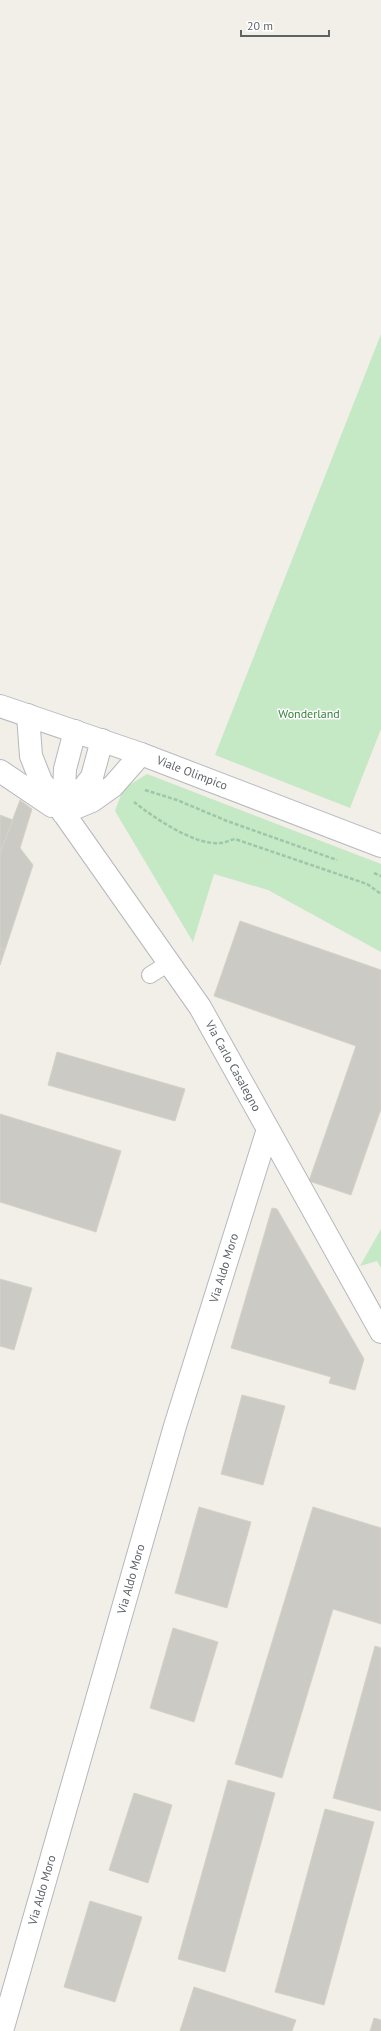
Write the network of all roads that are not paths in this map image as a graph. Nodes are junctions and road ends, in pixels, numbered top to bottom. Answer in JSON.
{"nodes":[{"id":1,"x":0,"y":706,"type":"edge"},
{"id":2,"x":28,"y":715,"type":"junction"},
{"id":3,"x":75,"y":731,"type":"junction"},
{"id":4,"x":102,"y":740,"type":"junction"},
{"id":5,"x":141,"y":754,"type":"junction"},
{"id":6,"x":0,"y":770,"type":"edge"},
{"id":7,"x":63,"y":813,"type":"junction"},
{"id":8,"x":381,"y":846,"type":"edge"},
{"id":9,"x":169,"y":963,"type":"junction"},
{"id":10,"x":150,"y":975,"type":"dead end"},
{"id":11,"x":268,"y":1129,"type":"junction"},
{"id":12,"x":381,"y":1332,"type":"edge"},
{"id":13,"x":2,"y":2031,"type":"edge"}],
"edges":[{"from":1,"to":2,"type":"street","name":"Viale Olimpico"},
{"from":2,"to":3,"type":"street","name":"Viale Olimpico"},
{"from":2,"to":7,"type":"street","name":"Via Carlo Casalegno"},
{"from":3,"to":4,"type":"street","name":"Viale Olimpico"},
{"from":3,"to":7,"type":"street"},
{"from":4,"to":5,"type":"street","name":"Viale Olimpico"},
{"from":4,"to":7,"type":"street"},
{"from":5,"to":7,"type":"street"},
{"from":5,"to":8,"type":"street","name":"Viale Olimpico"},
{"from":6,"to":7,"type":"street"},
{"from":7,"to":9,"type":"street","name":"Via Carlo Casalegno"},
{"from":9,"to":10,"type":"lane"},
{"from":9,"to":11,"type":"street","name":"Via Carlo Casalegno"},
{"from":11,"to":12,"type":"street","name":"Via Carlo Casalegno"},
{"from":11,"to":13,"type":"street","name":"Via Aldo Moro"}]}
